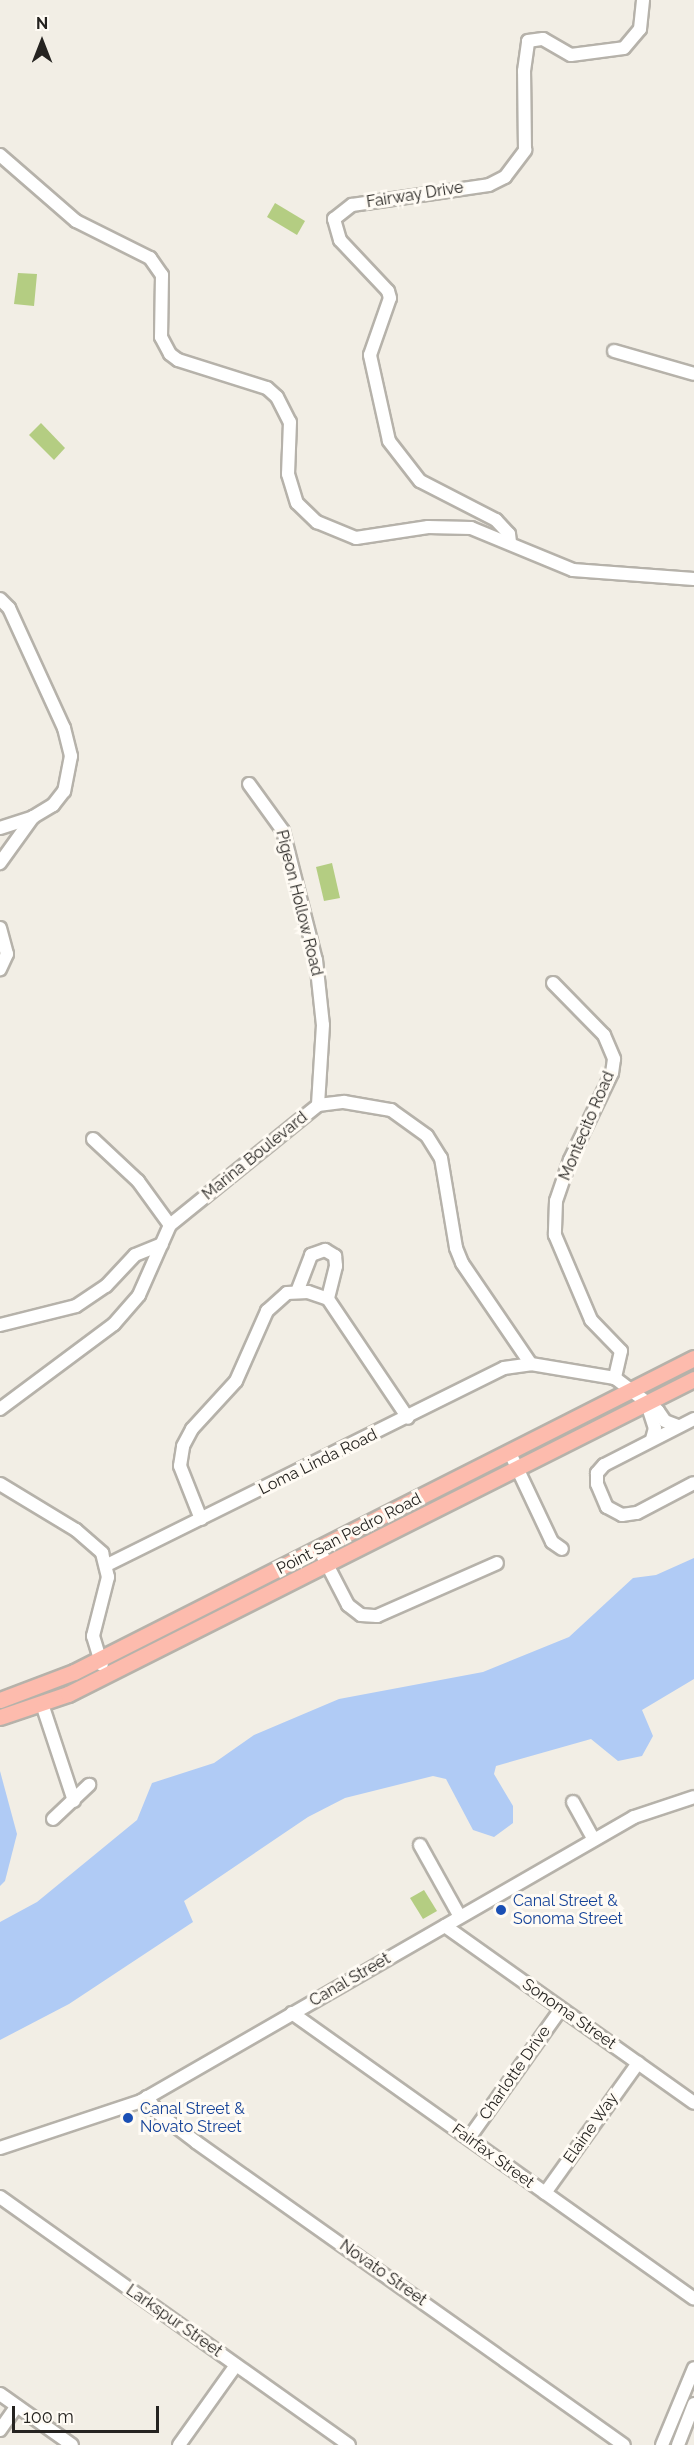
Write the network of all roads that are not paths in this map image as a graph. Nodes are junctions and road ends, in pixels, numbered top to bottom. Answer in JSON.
{"nodes":[{"id":1,"x":643,"y":0,"type":"edge"},
{"id":2,"x":0,"y":155,"type":"edge"},
{"id":3,"x":614,"y":351,"type":"dead end"},
{"id":4,"x":694,"y":374,"type":"edge"},
{"id":5,"x":510,"y":542,"type":"junction"},
{"id":6,"x":694,"y":579,"type":"edge"},
{"id":7,"x":0,"y":599,"type":"edge"},
{"id":8,"x":249,"y":784,"type":"dead end"},
{"id":9,"x":33,"y":817,"type":"junction"},
{"id":10,"x":0,"y":828,"type":"edge"},
{"id":11,"x":0,"y":863,"type":"edge"},
{"id":12,"x":0,"y":928,"type":"edge"},
{"id":13,"x":0,"y":969,"type":"edge"},
{"id":14,"x":553,"y":983,"type":"dead end"},
{"id":15,"x":318,"y":1105,"type":"junction"},
{"id":16,"x":93,"y":1139,"type":"dead end"},
{"id":17,"x":170,"y":1225,"type":"junction"},
{"id":18,"x":162,"y":1244,"type":"junction"},
{"id":19,"x":297,"y":1292,"type":"junction"},
{"id":20,"x":328,"y":1299,"type":"junction"},
{"id":21,"x":0,"y":1325,"type":"edge"},
{"id":22,"x":694,"y":1358,"type":"edge"},
{"id":23,"x":531,"y":1364,"type":"junction"},
{"id":24,"x":615,"y":1378,"type":"junction"},
{"id":25,"x":694,"y":1379,"type":"edge"},
{"id":26,"x":633,"y":1391,"type":"junction"},
{"id":27,"x":646,"y":1404,"type":"junction"},
{"id":28,"x":0,"y":1409,"type":"edge"},
{"id":29,"x":408,"y":1418,"type":"junction"},
{"id":30,"x":694,"y":1419,"type":"edge"},
{"id":31,"x":678,"y":1426,"type":"junction"},
{"id":32,"x":652,"y":1440,"type":"junction"},
{"id":33,"x":510,"y":1453,"type":"junction"},
{"id":34,"x":518,"y":1468,"type":"junction"},
{"id":35,"x":694,"y":1483,"type":"edge"},
{"id":36,"x":0,"y":1485,"type":"edge"},
{"id":37,"x":201,"y":1519,"type":"junction"},
{"id":38,"x":319,"y":1549,"type":"junction"},
{"id":39,"x":562,"y":1549,"type":"dead end"},
{"id":40,"x":497,"y":1563,"type":"dead end"},
{"id":41,"x":326,"y":1564,"type":"junction"},
{"id":42,"x":107,"y":1565,"type":"junction"},
{"id":43,"x":99,"y":1659,"type":"junction"},
{"id":44,"x":108,"y":1673,"type":"junction"},
{"id":45,"x":0,"y":1700,"type":"edge"},
{"id":46,"x":42,"y":1704,"type":"junction"},
{"id":47,"x":0,"y":1717,"type":"edge"},
{"id":48,"x":89,"y":1785,"type":"dead end"},
{"id":49,"x":694,"y":1797,"type":"edge"},
{"id":50,"x":74,"y":1801,"type":"junction"},
{"id":51,"x":573,"y":1802,"type":"dead end"},
{"id":52,"x":53,"y":1819,"type":"dead end"},
{"id":53,"x":594,"y":1840,"type":"junction"},
{"id":54,"x":420,"y":1845,"type":"dead end"},
{"id":55,"x":460,"y":1917,"type":"junction"},
{"id":56,"x":445,"y":1926,"type":"junction"},
{"id":57,"x":561,"y":2008,"type":"junction"},
{"id":58,"x":292,"y":2013,"type":"junction"},
{"id":59,"x":638,"y":2063,"type":"junction"},
{"id":60,"x":147,"y":2097,"type":"junction"},
{"id":61,"x":694,"y":2103,"type":"edge"},
{"id":62,"x":469,"y":2138,"type":"junction"},
{"id":63,"x":0,"y":2148,"type":"edge"},
{"id":64,"x":545,"y":2193,"type":"junction"},
{"id":65,"x":0,"y":2197,"type":"edge"},
{"id":66,"x":694,"y":2299,"type":"edge"},
{"id":67,"x":236,"y":2365,"type":"junction"},
{"id":68,"x":694,"y":2368,"type":"edge"},
{"id":69,"x":0,"y":2394,"type":"edge"},
{"id":70,"x":694,"y":2404,"type":"edge"},
{"id":71,"x":17,"y":2406,"type":"junction"},
{"id":72,"x":0,"y":2430,"type":"edge"},
{"id":73,"x":72,"y":2445,"type":"edge"},
{"id":74,"x":179,"y":2445,"type":"edge"},
{"id":75,"x":349,"y":2445,"type":"edge"},
{"id":76,"x":624,"y":2445,"type":"edge"},
{"id":77,"x":662,"y":2445,"type":"edge"},
{"id":78,"x":678,"y":2445,"type":"edge"}],
"edges":[{"from":1,"to":5,"type":"street","name":"Fairway Drive"},
{"from":2,"to":5,"type":"street"},
{"from":3,"to":4,"type":"street"},
{"from":5,"to":6,"type":"street"},
{"from":7,"to":9,"type":"street"},
{"from":8,"to":15,"type":"street","name":"Pigeon Hollow Road"},
{"from":9,"to":10,"type":"street"},
{"from":9,"to":11,"type":"street"},
{"from":12,"to":13,"type":"street"},
{"from":14,"to":24,"type":"street","name":"Montecito Road"},
{"from":15,"to":17,"type":"street","name":"Marina Boulevard"},
{"from":15,"to":23,"type":"street","name":"Marina Boulevard"},
{"from":16,"to":17,"type":"street"},
{"from":17,"to":18,"type":"street","name":"Marina Boulevard"},
{"from":18,"to":21,"type":"street"},
{"from":18,"to":28,"type":"street","name":"Marina Boulevard"},
{"from":19,"to":20,"type":"street"},
{"from":19,"to":20,"type":"street"},
{"from":19,"to":37,"type":"street"},
{"from":20,"to":29,"type":"street"},
{"from":22,"to":26,"type":"main road","name":"Point San Pedro Road"},
{"from":23,"to":24,"type":"street"},
{"from":23,"to":29,"type":"street","name":"Loma Linda Road"},
{"from":24,"to":26,"type":"street"},
{"from":25,"to":27,"type":"main road","name":"Point San Pedro Road"},
{"from":26,"to":27,"type":"street"},
{"from":26,"to":33,"type":"main road","name":"Point San Pedro Road"},
{"from":27,"to":31,"type":"street"},
{"from":27,"to":32,"type":"street"},
{"from":27,"to":34,"type":"main road","name":"Point San Pedro Road"},
{"from":29,"to":37,"type":"street","name":"Loma Linda Road"},
{"from":30,"to":31,"type":"street"},
{"from":31,"to":32,"type":"street"},
{"from":32,"to":35,"type":"street"},
{"from":33,"to":34,"type":"street"},
{"from":33,"to":38,"type":"main road","name":"Point San Pedro Road"},
{"from":34,"to":39,"type":"street"},
{"from":34,"to":41,"type":"main road","name":"Point San Pedro Road"},
{"from":36,"to":42,"type":"street"},
{"from":37,"to":42,"type":"street","name":"Loma Linda Road"},
{"from":38,"to":41,"type":"street"},
{"from":38,"to":43,"type":"main road","name":"Point San Pedro Road"},
{"from":40,"to":41,"type":"street"},
{"from":41,"to":44,"type":"main road","name":"Point San Pedro Road"},
{"from":42,"to":43,"type":"street"},
{"from":43,"to":44,"type":"street"},
{"from":43,"to":45,"type":"main road","name":"Point San Pedro Road"},
{"from":44,"to":46,"type":"main road","name":"Point San Pedro Road"},
{"from":46,"to":47,"type":"main road","name":"Point San Pedro Road"},
{"from":46,"to":50,"type":"street"},
{"from":48,"to":50,"type":"street"},
{"from":49,"to":53,"type":"street","name":"Canal Street"},
{"from":50,"to":52,"type":"street"},
{"from":51,"to":53,"type":"street"},
{"from":53,"to":55,"type":"street","name":"Canal Street"},
{"from":54,"to":55,"type":"street"},
{"from":55,"to":56,"type":"street","name":"Canal Street"},
{"from":56,"to":57,"type":"street","name":"Sonoma Street"},
{"from":56,"to":58,"type":"street","name":"Canal Street"},
{"from":57,"to":59,"type":"street","name":"Sonoma Street"},
{"from":57,"to":62,"type":"street","name":"Charlotte Drive"},
{"from":58,"to":60,"type":"street","name":"Canal Street"},
{"from":58,"to":62,"type":"street","name":"Fairfax Street"},
{"from":59,"to":61,"type":"street","name":"Sonoma Street"},
{"from":59,"to":64,"type":"street","name":"Elaine Way"},
{"from":60,"to":63,"type":"street","name":"Canal Street"},
{"from":60,"to":76,"type":"street","name":"Novato Street"},
{"from":62,"to":64,"type":"street","name":"Fairfax Street"},
{"from":64,"to":66,"type":"street","name":"Fairfax Street"},
{"from":65,"to":67,"type":"street","name":"Larkspur Street"},
{"from":67,"to":74,"type":"street"},
{"from":67,"to":75,"type":"street","name":"Larkspur Street"},
{"from":68,"to":77,"type":"street"},
{"from":69,"to":71,"type":"street"},
{"from":70,"to":78,"type":"street"},
{"from":71,"to":72,"type":"street"},
{"from":71,"to":73,"type":"street"}]}
